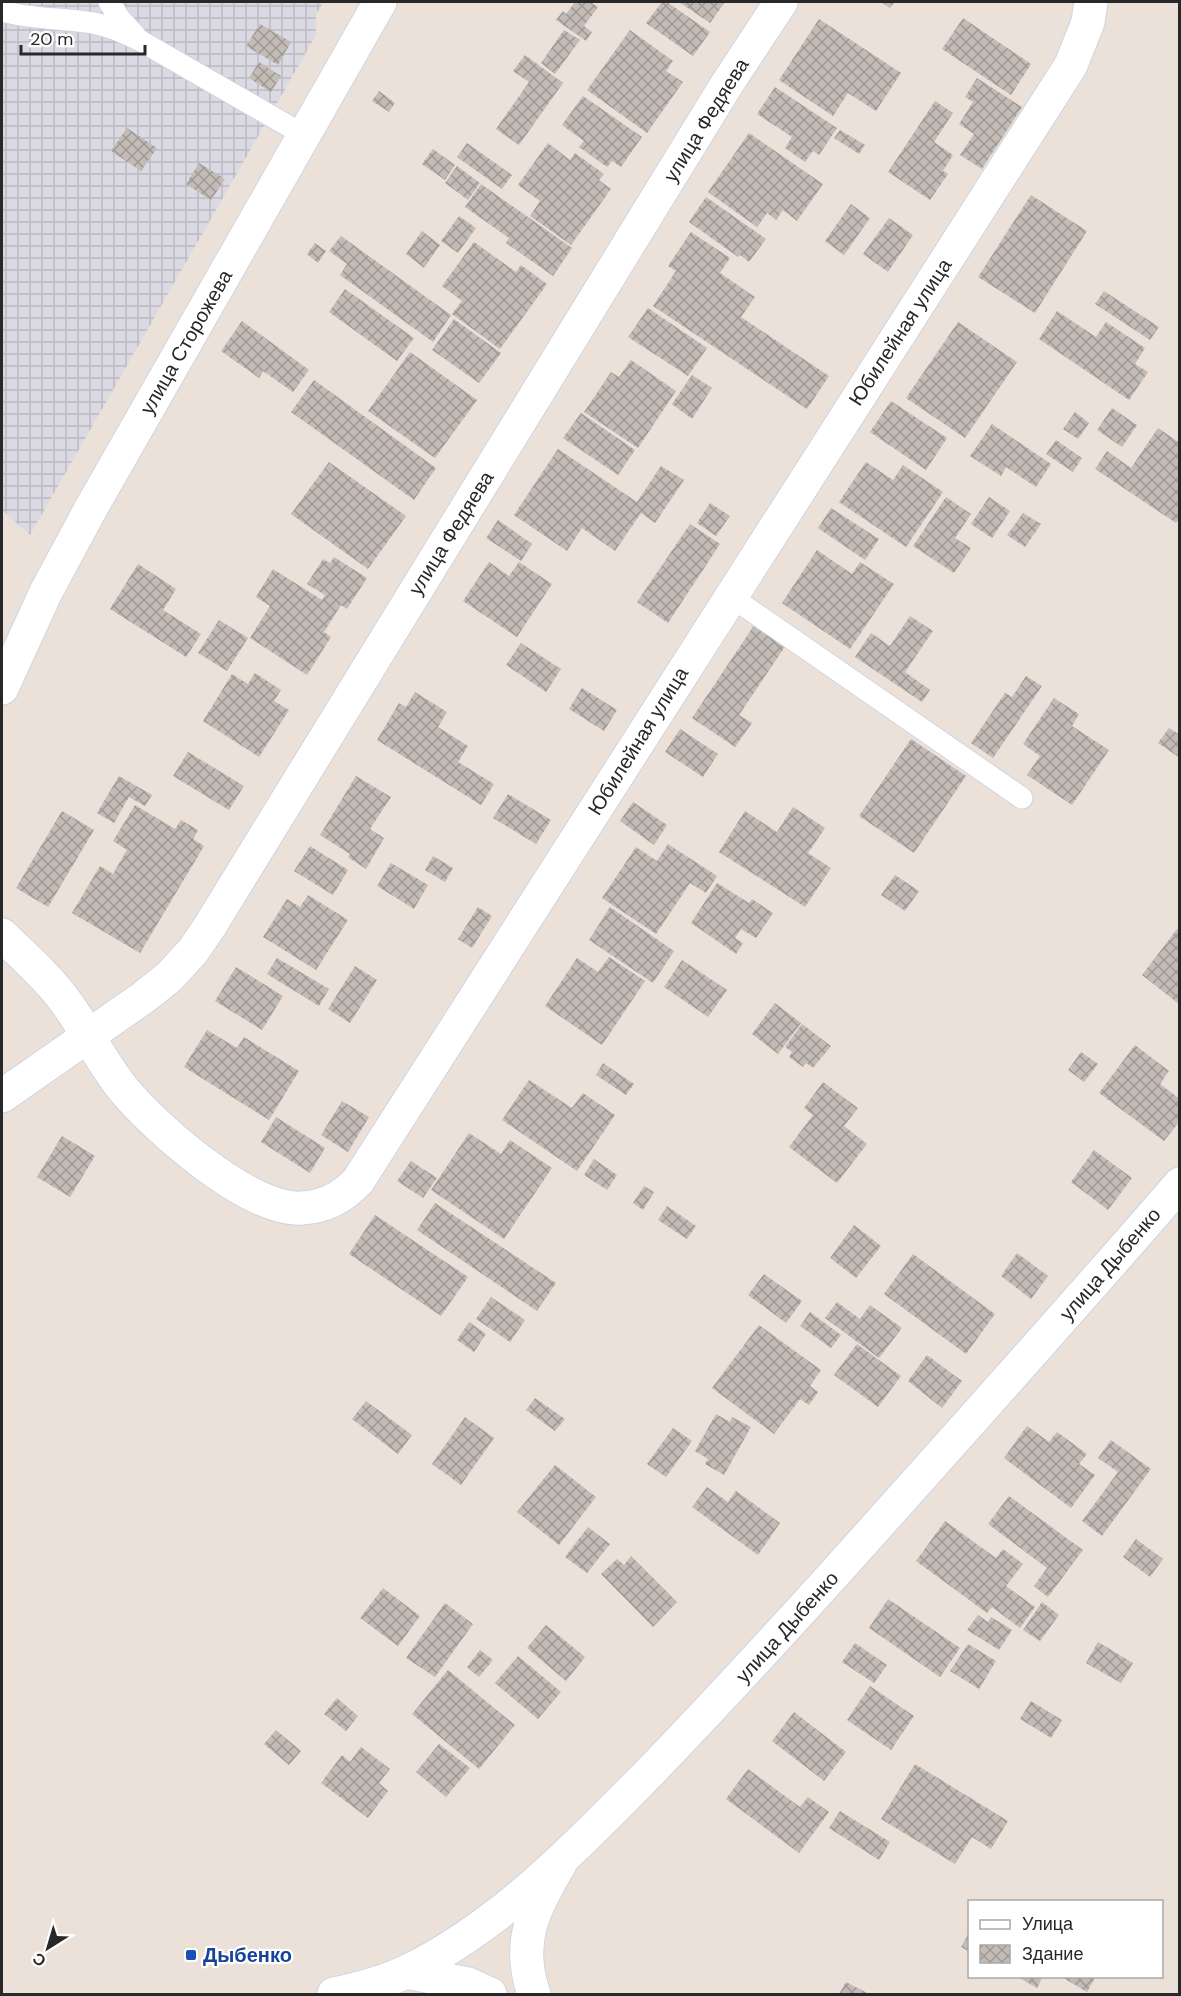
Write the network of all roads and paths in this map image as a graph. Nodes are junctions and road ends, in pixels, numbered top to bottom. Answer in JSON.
{"nodes":[{"id":1,"x":109,"y":2,"type":"edge"},
{"id":2,"x":380,"y":2,"type":"edge"},
{"id":3,"x":781,"y":2,"type":"edge"},
{"id":4,"x":1091,"y":2,"type":"edge"},
{"id":5,"x":2,"y":11,"type":"edge"},
{"id":6,"x":139,"y":40,"type":"junction"},
{"id":7,"x":304,"y":135,"type":"junction"},
{"id":8,"x":730,"y":596,"type":"junction"},
{"id":9,"x":2,"y":688,"type":"edge"},
{"id":10,"x":1022,"y":798,"type":"dead end"},
{"id":11,"x":2,"y":935,"type":"edge"},
{"id":12,"x":88,"y":1036,"type":"junction"},
{"id":13,"x":2,"y":1096,"type":"edge"},
{"id":14,"x":1179,"y":1184,"type":"edge"},
{"id":15,"x":565,"y":1857,"type":"junction"},
{"id":16,"x":406,"y":1972,"type":"junction"},
{"id":17,"x":334,"y":1995,"type":"edge"},
{"id":18,"x":490,"y":1995,"type":"edge"},
{"id":19,"x":534,"y":1995,"type":"edge"}],
"edges":[{"from":1,"to":6,"type":"lane"},
{"from":2,"to":7,"type":"street","name":"улица Сторожева"},
{"from":3,"to":12,"type":"street","name":"улица Федяева"},
{"from":4,"to":8,"type":"street","name":"Юбилейная улица"},
{"from":5,"to":6,"type":"lane"},
{"from":6,"to":7,"type":"lane"},
{"from":7,"to":9,"type":"street","name":"улица Сторожева"},
{"from":8,"to":10,"type":"lane"},
{"from":8,"to":12,"type":"street","name":"Юбилейная улица"},
{"from":11,"to":12,"type":"street"},
{"from":12,"to":13,"type":"street","name":"улица Федяева"},
{"from":14,"to":15,"type":"street","name":"улица Дыбенко"},
{"from":15,"to":16,"type":"street","name":"улица Дыбенко"},
{"from":15,"to":19,"type":"street"},
{"from":16,"to":17,"type":"street","name":"улица Дыбенко"},
{"from":16,"to":18,"type":"street"}]}
